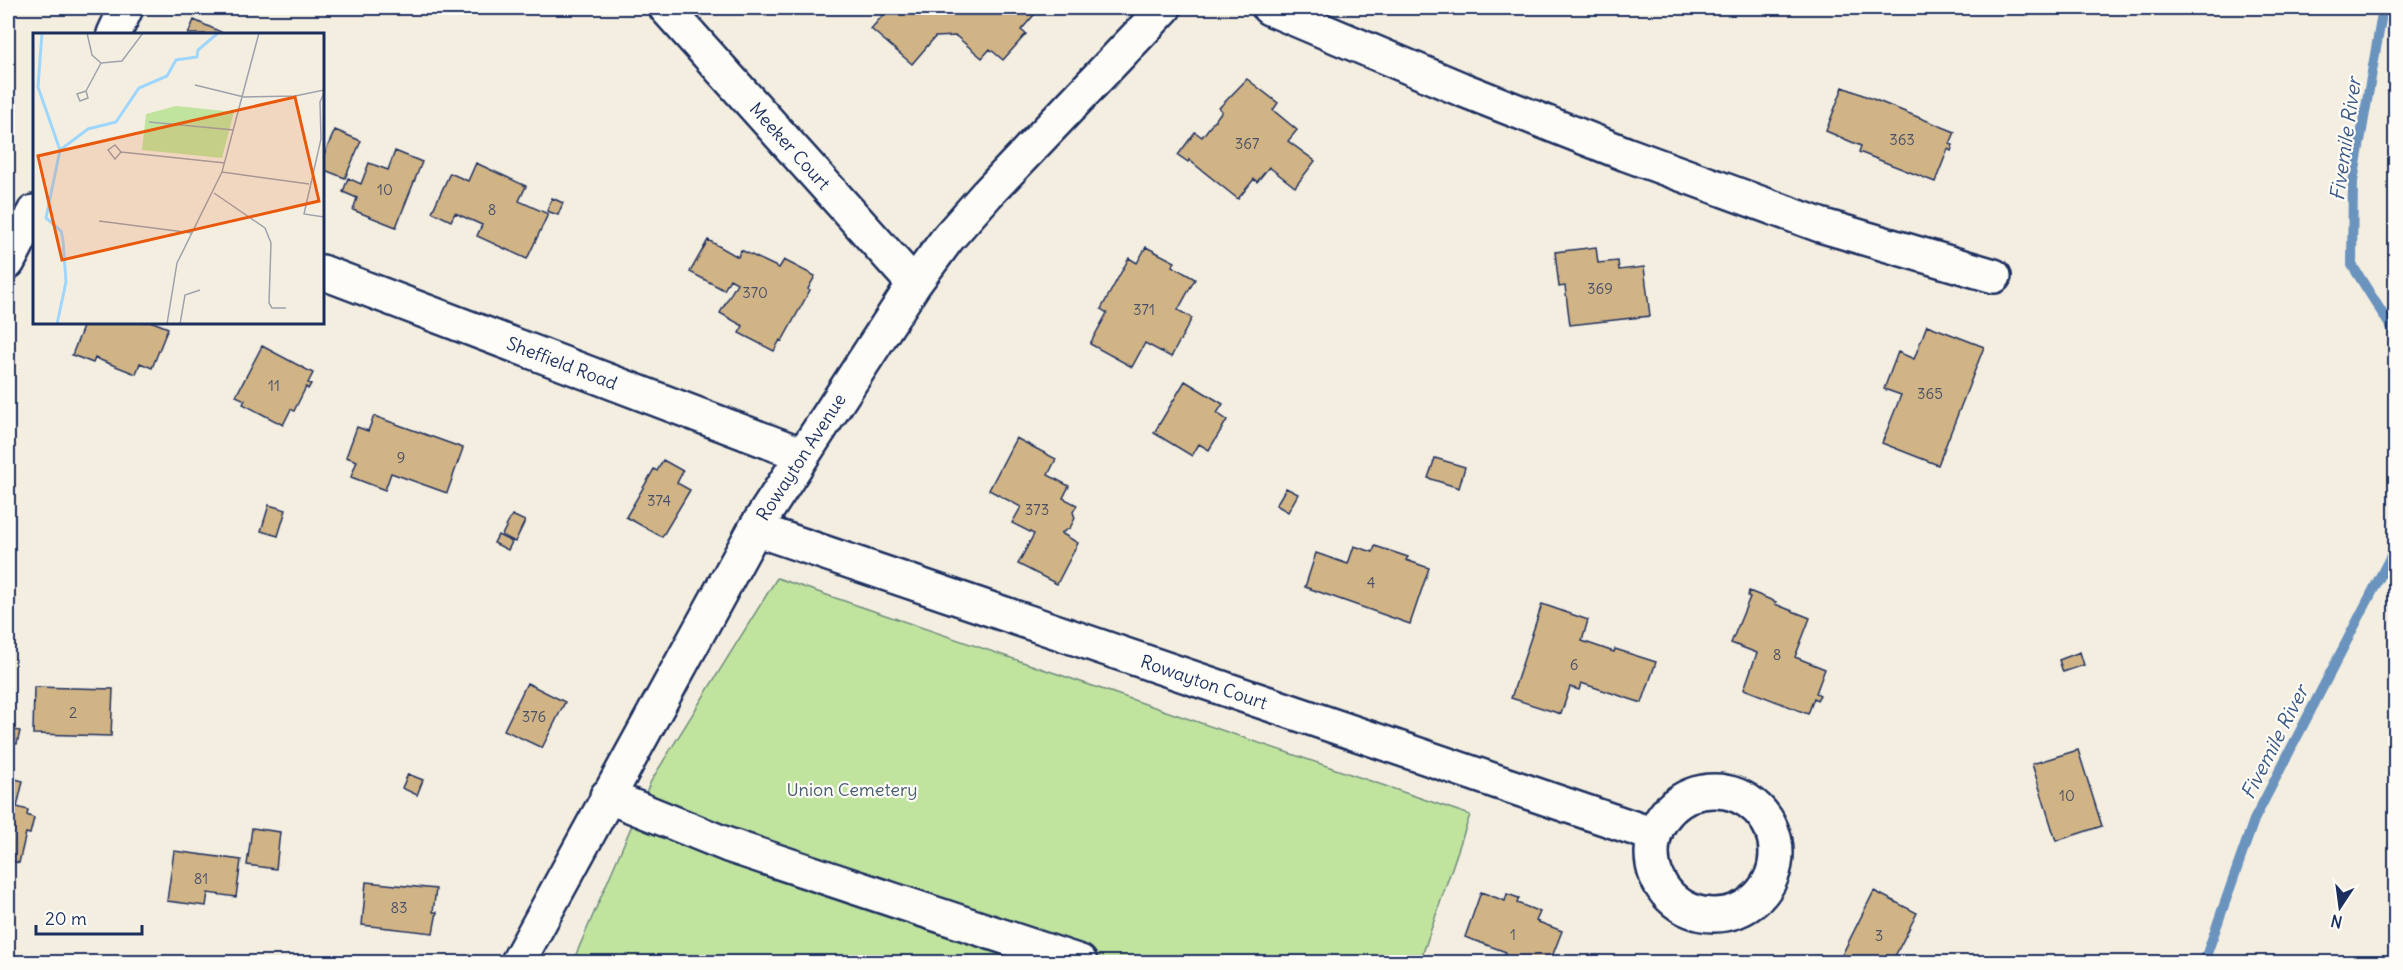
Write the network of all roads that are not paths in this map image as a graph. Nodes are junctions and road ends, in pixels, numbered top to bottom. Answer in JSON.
{"nodes":[{"id":1,"x":126,"y":8,"type":"edge"},
{"id":2,"x":666,"y":8,"type":"edge"},
{"id":3,"x":1164,"y":8,"type":"edge"},
{"id":4,"x":1269,"y":8,"type":"edge"},
{"id":5,"x":114,"y":33,"type":"edge"},
{"id":6,"x":33,"y":214,"type":"edge"},
{"id":7,"x":8,"y":262,"type":"edge"},
{"id":8,"x":324,"y":273,"type":"edge"},
{"id":9,"x":1994,"y":276,"type":"dead end"},
{"id":10,"x":914,"y":284,"type":"junction"},
{"id":11,"x":801,"y":454,"type":"junction"},
{"id":12,"x":755,"y":528,"type":"junction"},
{"id":13,"x":608,"y":796,"type":"junction"},
{"id":14,"x":1654,"y":836,"type":"dead end"},
{"id":15,"x":518,"y":963,"type":"edge"},
{"id":16,"x":1080,"y":963,"type":"edge"}],
"edges":[{"from":1,"to":5,"type":"street"},
{"from":2,"to":10,"type":"street","name":"Meeker Court"},
{"from":3,"to":10,"type":"street","name":"Rowayton Avenue"},
{"from":4,"to":9,"type":"street"},
{"from":6,"to":7,"type":"street"},
{"from":8,"to":11,"type":"street","name":"Sheffield Road"},
{"from":10,"to":11,"type":"street","name":"Rowayton Avenue"},
{"from":11,"to":12,"type":"street","name":"Rowayton Avenue"},
{"from":12,"to":13,"type":"street","name":"Rowayton Avenue"},
{"from":12,"to":14,"type":"street","name":"Rowayton Court"},
{"from":13,"to":15,"type":"street","name":"Rowayton Avenue"},
{"from":13,"to":16,"type":"street"}]}
